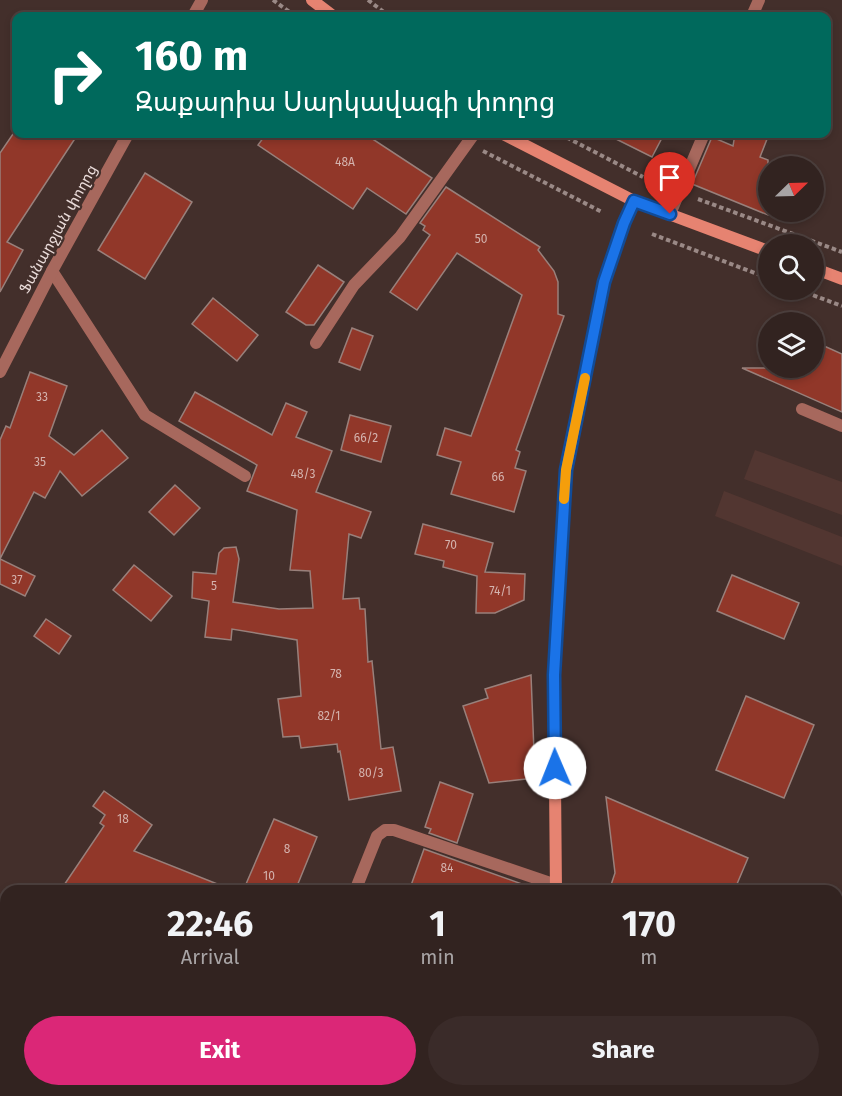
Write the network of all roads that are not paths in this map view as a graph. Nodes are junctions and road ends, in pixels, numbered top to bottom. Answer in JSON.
{"nodes":[{"id":1,"x":312,"y":0,"type":"edge"},
{"id":2,"x":328,"y":12,"type":"edge"},
{"id":3,"x":126,"y":138,"type":"edge"},
{"id":4,"x":471,"y":138,"type":"edge"},
{"id":5,"x":511,"y":138,"type":"edge"},
{"id":6,"x":702,"y":138,"type":"edge"},
{"id":7,"x":634,"y":201,"type":"junction"},
{"id":8,"x":670,"y":214,"type":"junction"},
{"id":9,"x":758,"y":247,"type":"edge"},
{"id":10,"x":52,"y":271,"type":"junction"},
{"id":11,"x":824,"y":272,"type":"edge"},
{"id":12,"x":842,"y":279,"type":"edge"},
{"id":13,"x":316,"y":343,"type":"dead end"},
{"id":14,"x":0,"y":372,"type":"edge"},
{"id":15,"x":802,"y":409,"type":"dead end"},
{"id":16,"x":842,"y":426,"type":"edge"},
{"id":17,"x":245,"y":476,"type":"dead end"},
{"id":18,"x":358,"y":885,"type":"edge"},
{"id":19,"x":548,"y":885,"type":"edge"},
{"id":20,"x":556,"y":885,"type":"edge"}],
"edges":[{"from":1,"to":2,"type":"main road"},
{"from":3,"to":10,"type":"street","name":"Ֆանարջյան փողոց"},
{"from":4,"to":13,"type":"street"},
{"from":5,"to":7,"type":"main road"},
{"from":6,"to":8,"type":"street"},
{"from":7,"to":8,"type":"main road"},
{"from":7,"to":20,"type":"main road"},
{"from":8,"to":9,"type":"main road"},
{"from":10,"to":14,"type":"street","name":"Ֆանարջյան փողոց"},
{"from":10,"to":17,"type":"street"},
{"from":11,"to":12,"type":"main road"},
{"from":15,"to":16,"type":"street"},
{"from":18,"to":19,"type":"street"}]}
